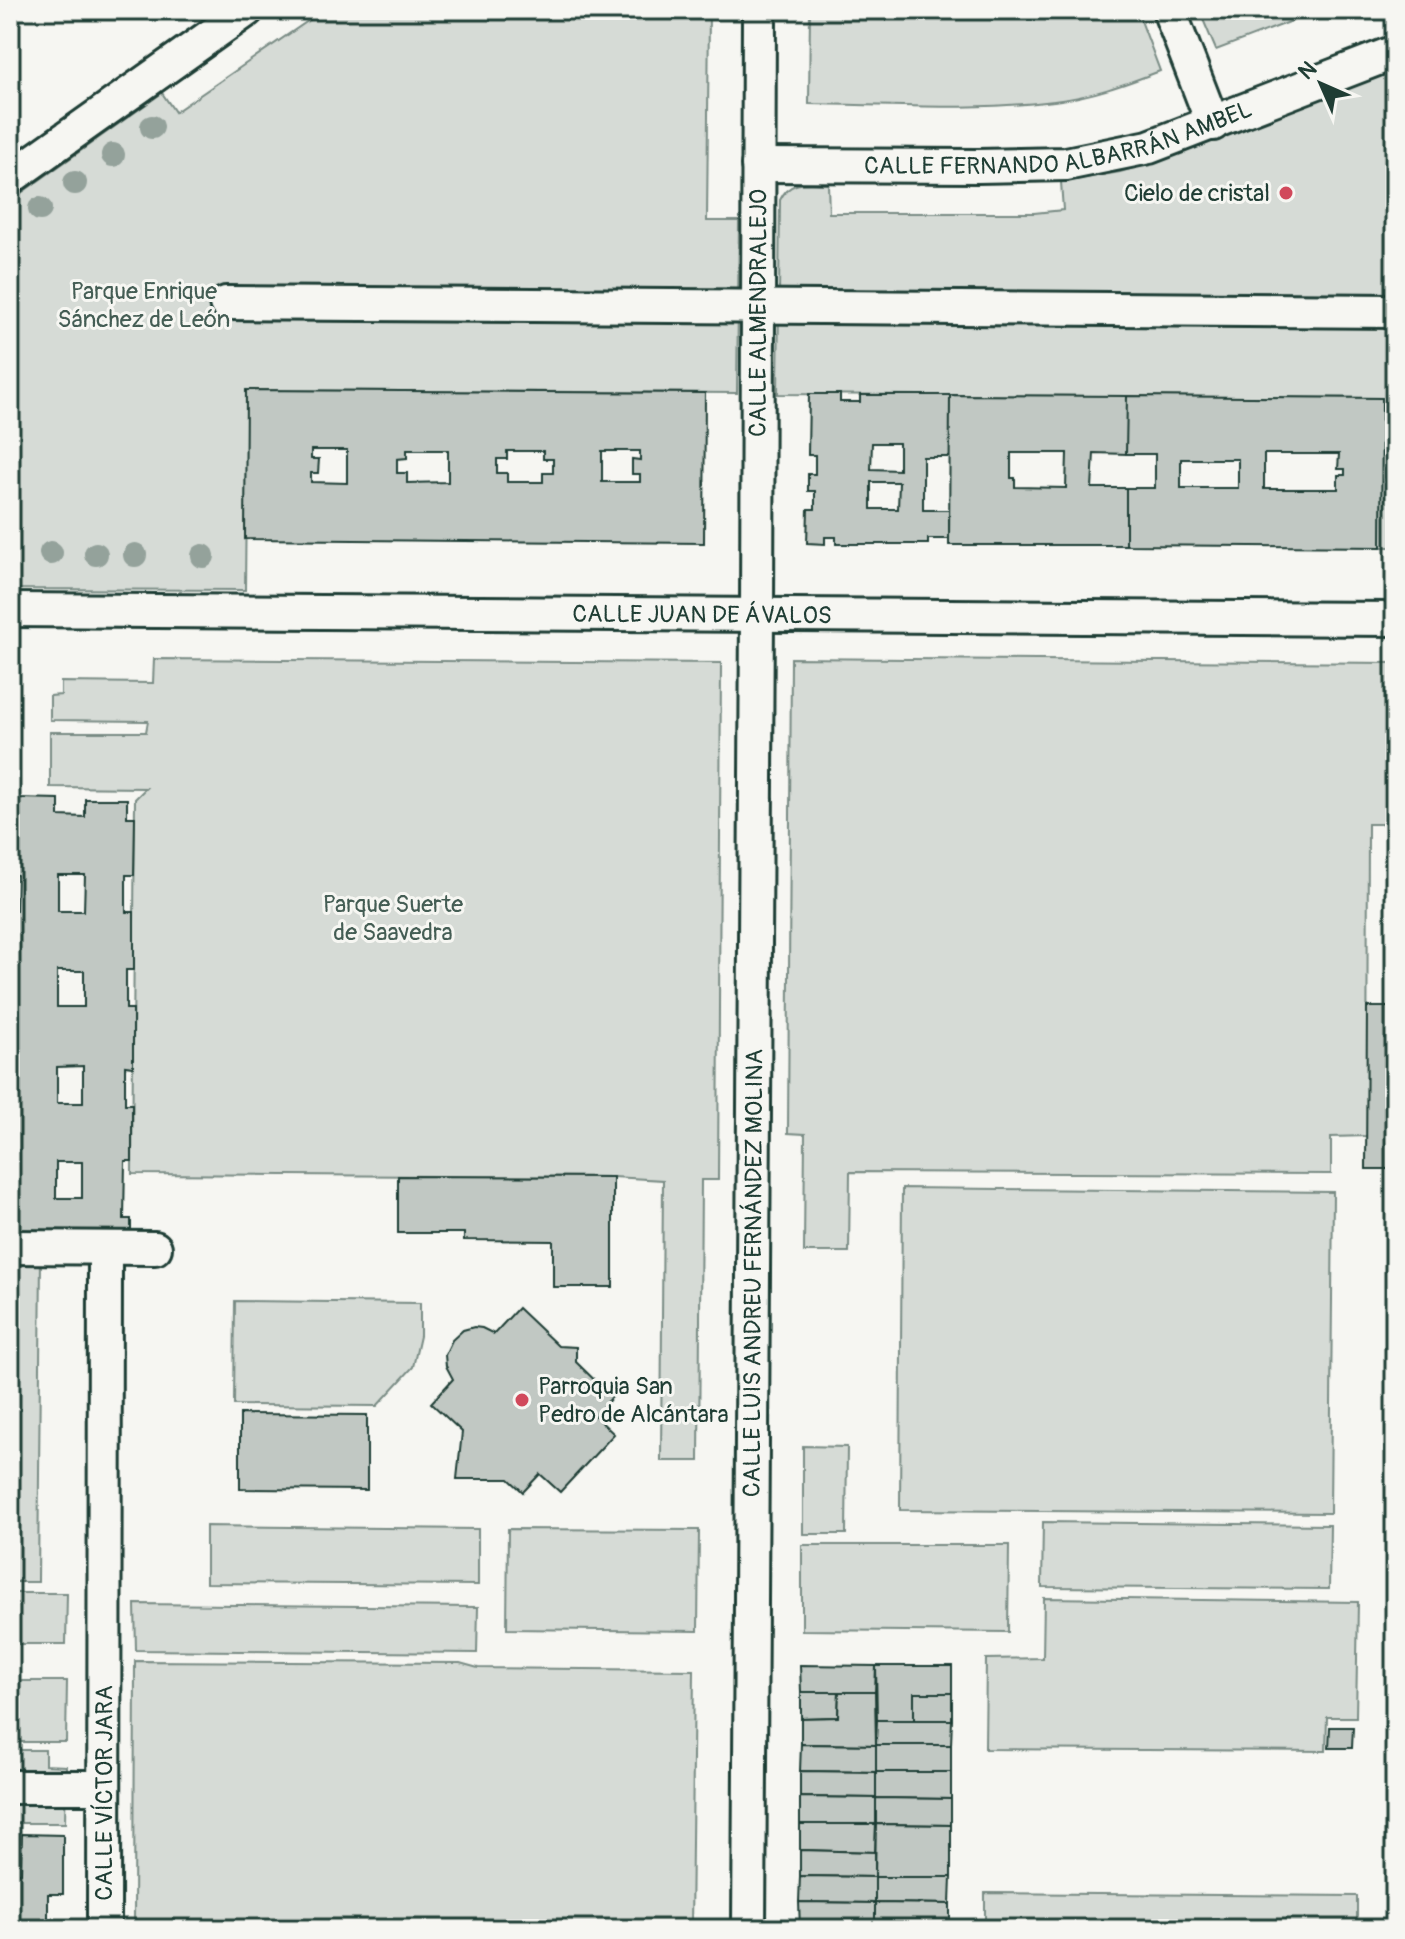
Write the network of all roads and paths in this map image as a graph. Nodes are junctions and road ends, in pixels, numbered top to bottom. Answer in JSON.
{"nodes":[{"id":1,"x":247,"y":10,"type":"edge"},
{"id":2,"x":759,"y":10,"type":"edge"},
{"id":3,"x":1169,"y":10,"type":"edge"},
{"id":4,"x":1395,"y":52,"type":"edge"},
{"id":5,"x":1213,"y":124,"type":"junction"},
{"id":6,"x":758,"y":165,"type":"junction"},
{"id":7,"x":10,"y":178,"type":"edge"},
{"id":8,"x":226,"y":303,"type":"dead end"},
{"id":9,"x":758,"y":307,"type":"junction"},
{"id":10,"x":1395,"y":311,"type":"edge"},
{"id":11,"x":10,"y":610,"type":"edge"},
{"id":12,"x":757,"y":615,"type":"junction"},
{"id":13,"x":1395,"y":619,"type":"edge"},
{"id":14,"x":10,"y":1247,"type":"edge"},
{"id":15,"x":105,"y":1248,"type":"junction"},
{"id":16,"x":155,"y":1248,"type":"dead end"},
{"id":17,"x":10,"y":1787,"type":"edge"},
{"id":18,"x":104,"y":1787,"type":"junction"},
{"id":19,"x":104,"y":1929,"type":"edge"},
{"id":20,"x":749,"y":1929,"type":"edge"}],
"edges":[{"from":1,"to":7,"type":"street"},
{"from":2,"to":6,"type":"street","name":"CALLE ALMENDRALEJO"},
{"from":3,"to":5,"type":"street"},
{"from":4,"to":5,"type":"street","name":"CALLE FERNANDO ALBARRÁN AMBEL"},
{"from":5,"to":6,"type":"street","name":"CALLE FERNANDO ALBARRÁN AMBEL"},
{"from":6,"to":9,"type":"street","name":"CALLE ALMENDRALEJO"},
{"from":8,"to":9,"type":"street"},
{"from":9,"to":10,"type":"street"},
{"from":9,"to":12,"type":"street","name":"CALLE ALMENDRALEJO"},
{"from":11,"to":12,"type":"street","name":"CALLE JUAN DE ÁVALOS"},
{"from":12,"to":13,"type":"street","name":"CALLE JUAN DE ÁVALOS"},
{"from":12,"to":20,"type":"street","name":"CALLE LUIS ANDREU FERNÁNDEZ MOLINA"},
{"from":14,"to":15,"type":"street"},
{"from":15,"to":16,"type":"street"},
{"from":15,"to":18,"type":"street","name":"CALLE VÍCTOR JARA"},
{"from":17,"to":18,"type":"street"},
{"from":18,"to":19,"type":"street","name":"CALLE VÍCTOR JARA"}]}
